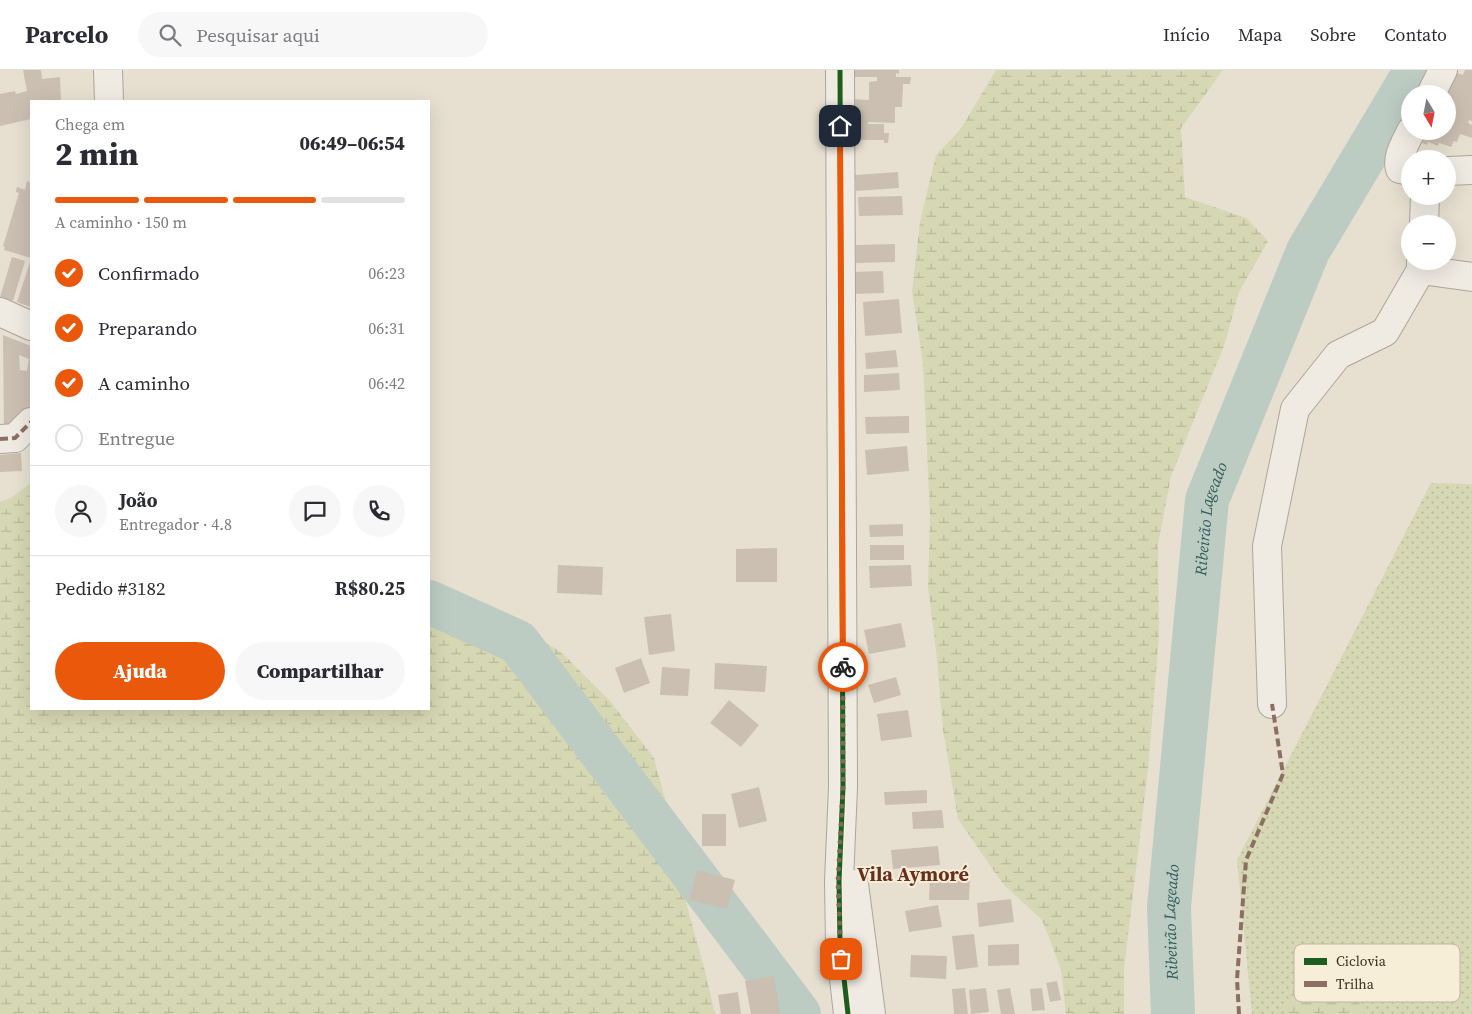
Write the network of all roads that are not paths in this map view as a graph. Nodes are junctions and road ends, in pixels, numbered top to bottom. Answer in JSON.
{"nodes":[{"id":1,"x":108,"y":70,"type":"edge"},
{"id":2,"x":840,"y":70,"type":"edge"},
{"id":3,"x":1443,"y":70,"type":"edge"},
{"id":4,"x":1436,"y":85,"type":"edge"},
{"id":5,"x":109,"y":100,"type":"edge"},
{"id":6,"x":1472,"y":170,"type":"edge"},
{"id":7,"x":1456,"y":171,"type":"edge"},
{"id":8,"x":1419,"y":270,"type":"edge"},
{"id":9,"x":1438,"y":270,"type":"edge"},
{"id":10,"x":1472,"y":278,"type":"edge"},
{"id":11,"x":1472,"y":290,"type":"edge"},
{"id":12,"x":0,"y":312,"type":"edge"},
{"id":13,"x":30,"y":326,"type":"edge"},
{"id":14,"x":30,"y":423,"type":"edge"},
{"id":15,"x":0,"y":439,"type":"edge"},
{"id":16,"x":1272,"y":704,"type":"dead end"},
{"id":17,"x":841,"y":826,"type":"junction"},
{"id":18,"x":848,"y":1014,"type":"edge"},
{"id":19,"x":871,"y":1014,"type":"edge"}],
"edges":[{"from":1,"to":5,"type":"street"},
{"from":2,"to":17,"type":"street"},
{"from":3,"to":4,"type":"street"},
{"from":6,"to":7,"type":"street"},
{"from":8,"to":16,"type":"street"},
{"from":9,"to":10,"type":"street"},
{"from":10,"to":11,"type":"street"},
{"from":12,"to":13,"type":"street"},
{"from":14,"to":15,"type":"street"},
{"from":17,"to":18,"type":"street"},
{"from":17,"to":19,"type":"street"}]}
